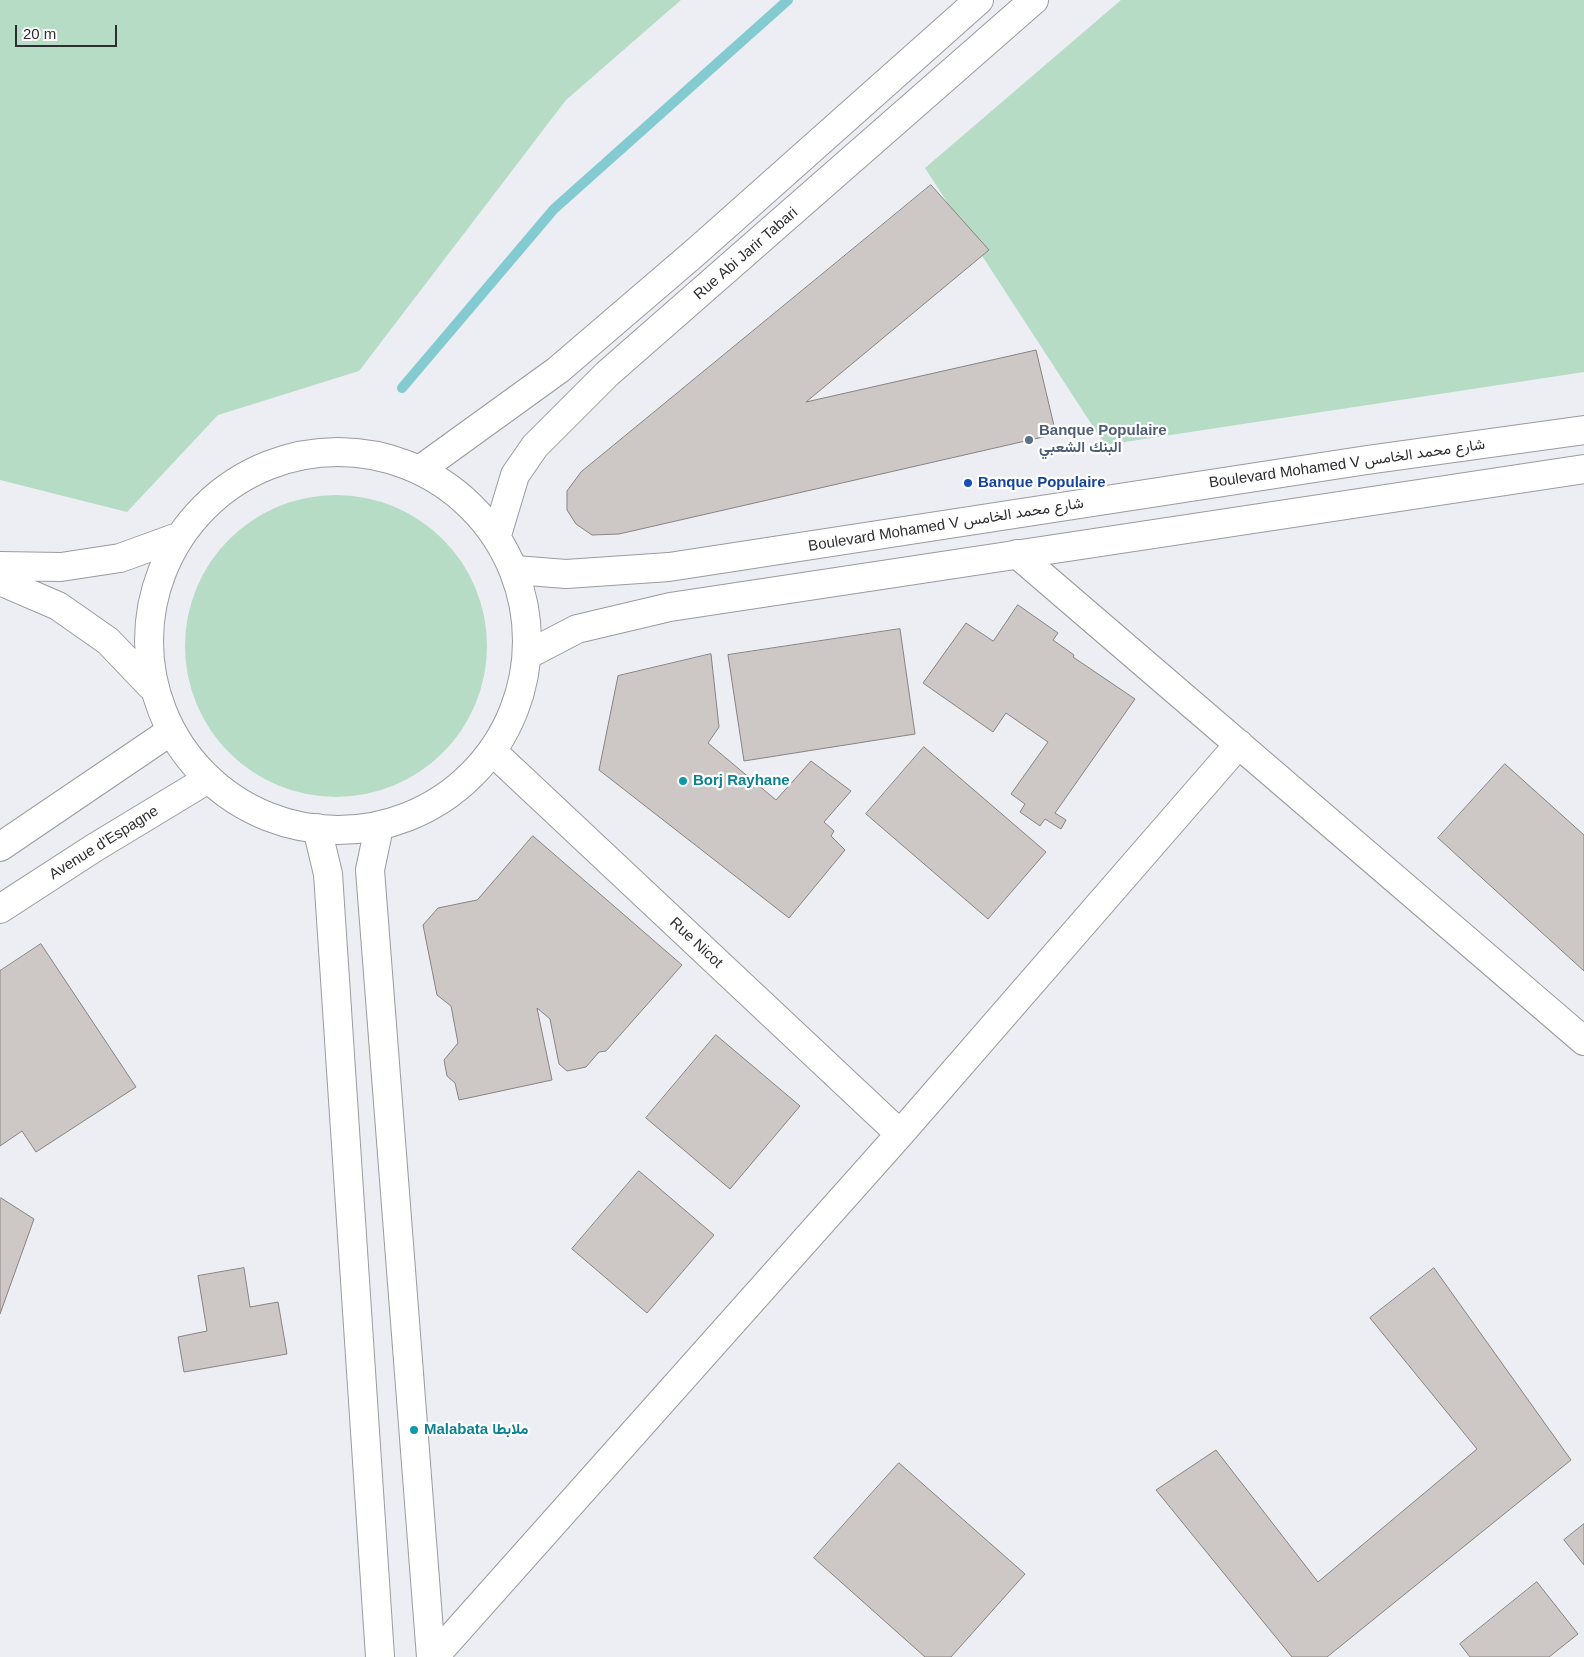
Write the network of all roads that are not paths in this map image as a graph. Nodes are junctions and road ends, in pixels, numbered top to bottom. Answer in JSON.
{"nodes":[{"id":1,"x":979,"y":0,"type":"edge"},
{"id":2,"x":1034,"y":0,"type":"edge"},
{"id":3,"x":1584,"y":430,"type":"edge"},
{"id":4,"x":420,"y":469,"type":"junction"},
{"id":5,"x":1584,"y":469,"type":"edge"},
{"id":6,"x":498,"y":535,"type":"junction"},
{"id":7,"x":175,"y":538,"type":"junction"},
{"id":8,"x":1017,"y":554,"type":"junction"},
{"id":9,"x":0,"y":566,"type":"edge"},
{"id":10,"x":515,"y":570,"type":"junction"},
{"id":11,"x":0,"y":581,"type":"edge"},
{"id":12,"x":529,"y":654,"type":"junction"},
{"id":13,"x":151,"y":686,"type":"junction"},
{"id":14,"x":171,"y":731,"type":"junction"},
{"id":15,"x":1239,"y":744,"type":"junction"},
{"id":16,"x":493,"y":752,"type":"junction"},
{"id":17,"x":208,"y":779,"type":"junction"},
{"id":18,"x":379,"y":827,"type":"junction"},
{"id":19,"x":317,"y":828,"type":"junction"},
{"id":20,"x":0,"y":847,"type":"edge"},
{"id":21,"x":0,"y":909,"type":"edge"},
{"id":22,"x":1584,"y":1042,"type":"edge"},
{"id":23,"x":900,"y":1134,"type":"junction"},
{"id":24,"x":380,"y":1657,"type":"edge"},
{"id":25,"x":432,"y":1657,"type":"edge"}],
"edges":[{"from":1,"to":4,"type":"main road"},
{"from":2,"to":6,"type":"main road","name":"Rue Abi Jarir Tabari"},
{"from":3,"to":10,"type":"main road","name":"Boulevard Mohamed V شارع محمد الخامس"},
{"from":4,"to":6,"type":"main road"},
{"from":4,"to":7,"type":"main road"},
{"from":5,"to":8,"type":"main road"},
{"from":6,"to":10,"type":"main road"},
{"from":7,"to":9,"type":"main road"},
{"from":7,"to":13,"type":"main road"},
{"from":8,"to":12,"type":"main road"},
{"from":8,"to":15,"type":"main road"},
{"from":10,"to":12,"type":"main road"},
{"from":11,"to":13,"type":"main road"},
{"from":12,"to":16,"type":"main road"},
{"from":13,"to":14,"type":"main road"},
{"from":14,"to":17,"type":"main road"},
{"from":14,"to":20,"type":"main road"},
{"from":15,"to":22,"type":"main road"},
{"from":15,"to":23,"type":"main road"},
{"from":16,"to":18,"type":"main road"},
{"from":16,"to":23,"type":"main road","name":"Rue Nicot"},
{"from":17,"to":19,"type":"main road"},
{"from":17,"to":21,"type":"main road","name":"Avenue d'Espagne"},
{"from":18,"to":19,"type":"main road"},
{"from":18,"to":25,"type":"main road"},
{"from":19,"to":24,"type":"main road"},
{"from":23,"to":25,"type":"main road"}]}
